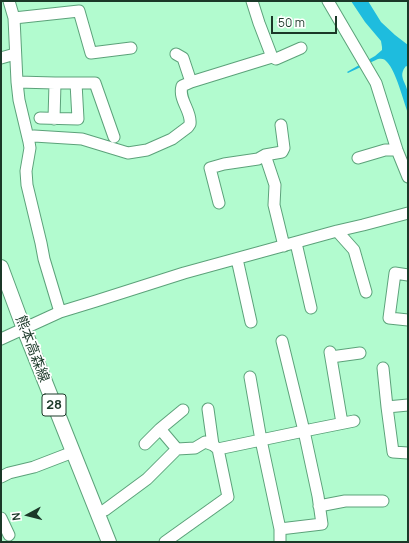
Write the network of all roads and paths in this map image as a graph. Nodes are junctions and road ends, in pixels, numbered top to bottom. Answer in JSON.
{"nodes":[{"id":1,"x":9,"y":1,"type":"edge"},
{"id":2,"x":252,"y":1,"type":"edge"},
{"id":3,"x":328,"y":1,"type":"edge"},
{"id":4,"x":79,"y":6,"type":"edge"},
{"id":5,"x":14,"y":18,"type":"junction"},
{"id":6,"x":131,"y":48,"type":"dead end"},
{"id":7,"x":301,"y":48,"type":"dead end"},
{"id":8,"x":15,"y":54,"type":"junction"},
{"id":9,"x":176,"y":54,"type":"dead end"},
{"id":10,"x":272,"y":57,"type":"junction"},
{"id":11,"x":1,"y":58,"type":"edge"},
{"id":12,"x":17,"y":82,"type":"junction"},
{"id":13,"x":191,"y":82,"type":"junction"},
{"id":14,"x":55,"y":83,"type":"junction"},
{"id":15,"x":76,"y":83,"type":"junction"},
{"id":16,"x":40,"y":118,"type":"dead end"},
{"id":17,"x":54,"y":119,"type":"junction"},
{"id":18,"x":282,"y":125,"type":"dead end"},
{"id":19,"x":29,"y":137,"type":"junction"},
{"id":20,"x":114,"y":137,"type":"dead end"},
{"id":21,"x":397,"y":150,"type":"junction"},
{"id":22,"x":265,"y":155,"type":"junction"},
{"id":23,"x":358,"y":158,"type":"dead end"},
{"id":24,"x":408,"y":177,"type":"edge"},
{"id":25,"x":219,"y":203,"type":"dead end"},
{"id":26,"x":408,"y":213,"type":"edge"},
{"id":27,"x":337,"y":231,"type":"junction"},
{"id":28,"x":296,"y":243,"type":"junction"},
{"id":29,"x":284,"y":246,"type":"junction"},
{"id":30,"x":237,"y":259,"type":"junction"},
{"id":31,"x":1,"y":267,"type":"edge"},
{"id":32,"x":408,"y":275,"type":"edge"},
{"id":33,"x":366,"y":292,"type":"dead end"},
{"id":34,"x":312,"y":308,"type":"dead end"},
{"id":35,"x":60,"y":312,"type":"junction"},
{"id":36,"x":408,"y":320,"type":"edge"},
{"id":37,"x":250,"y":322,"type":"dead end"},
{"id":38,"x":24,"y":329,"type":"junction"},
{"id":39,"x":1,"y":339,"type":"edge"},
{"id":40,"x":282,"y":341,"type":"dead end"},
{"id":41,"x":360,"y":353,"type":"dead end"},
{"id":42,"x":383,"y":368,"type":"dead end"},
{"id":43,"x":250,"y":377,"type":"dead end"},
{"id":44,"x":408,"y":405,"type":"edge"},
{"id":45,"x":387,"y":407,"type":"junction"},
{"id":46,"x":208,"y":409,"type":"dead end"},
{"id":47,"x":182,"y":410,"type":"dead end"},
{"id":48,"x":354,"y":421,"type":"dead end"},
{"id":49,"x":342,"y":423,"type":"junction"},
{"id":50,"x":160,"y":429,"type":"junction"},
{"id":51,"x":304,"y":431,"type":"junction"},
{"id":52,"x":261,"y":440,"type":"junction"},
{"id":53,"x":145,"y":444,"type":"dead end"},
{"id":54,"x":216,"y":447,"type":"junction"},
{"id":55,"x":177,"y":449,"type":"junction"},
{"id":56,"x":73,"y":452,"type":"junction"},
{"id":57,"x":408,"y":453,"type":"edge"},
{"id":58,"x":1,"y":477,"type":"edge"},
{"id":59,"x":384,"y":501,"type":"dead end"},
{"id":60,"x":319,"y":506,"type":"junction"},
{"id":61,"x":105,"y":510,"type":"dead end"},
{"id":62,"x":1,"y":518,"type":"edge"},
{"id":63,"x":280,"y":529,"type":"junction"},
{"id":64,"x":9,"y":535,"type":"dead end"},
{"id":65,"x":109,"y":542,"type":"edge"},
{"id":66,"x":165,"y":542,"type":"edge"},
{"id":67,"x":280,"y":542,"type":"edge"}],
"edges":[{"from":1,"to":5,"type":"street"},
{"from":2,"to":10,"type":"street"},
{"from":3,"to":21,"type":"street"},
{"from":4,"to":5,"type":"street"},
{"from":4,"to":6,"type":"street"},
{"from":5,"to":8,"type":"street"},
{"from":7,"to":10,"type":"street"},
{"from":8,"to":11,"type":"street"},
{"from":8,"to":12,"type":"street"},
{"from":9,"to":13,"type":"street"},
{"from":10,"to":13,"type":"street"},
{"from":12,"to":14,"type":"street"},
{"from":12,"to":19,"type":"street"},
{"from":13,"to":19,"type":"street"},
{"from":14,"to":15,"type":"street"},
{"from":14,"to":17,"type":"street"},
{"from":15,"to":17,"type":"street"},
{"from":15,"to":20,"type":"street"},
{"from":16,"to":17,"type":"street"},
{"from":18,"to":22,"type":"street"},
{"from":19,"to":35,"type":"street"},
{"from":21,"to":23,"type":"street"},
{"from":21,"to":24,"type":"street"},
{"from":22,"to":25,"type":"street"},
{"from":22,"to":29,"type":"street"},
{"from":26,"to":27,"type":"street"},
{"from":27,"to":28,"type":"street"},
{"from":27,"to":33,"type":"street"},
{"from":28,"to":29,"type":"street"},
{"from":28,"to":34,"type":"street"},
{"from":29,"to":30,"type":"street"},
{"from":30,"to":35,"type":"street"},
{"from":30,"to":37,"type":"street"},
{"from":31,"to":38,"type":"main road","name":"熊本高森線","number":"28"},
{"from":32,"to":36,"type":"street"},
{"from":35,"to":38,"type":"street"},
{"from":38,"to":39,"type":"street"},
{"from":38,"to":56,"type":"main road","name":"熊本高森線","number":"28"},
{"from":40,"to":51,"type":"street"},
{"from":41,"to":49,"type":"street"},
{"from":42,"to":45,"type":"street"},
{"from":43,"to":52,"type":"street"},
{"from":44,"to":45,"type":"street"},
{"from":45,"to":57,"type":"street"},
{"from":46,"to":54,"type":"street"},
{"from":47,"to":50,"type":"street"},
{"from":48,"to":49,"type":"street"},
{"from":49,"to":51,"type":"street"},
{"from":50,"to":53,"type":"street"},
{"from":50,"to":55,"type":"street"},
{"from":51,"to":52,"type":"street"},
{"from":51,"to":60,"type":"street"},
{"from":52,"to":54,"type":"street"},
{"from":52,"to":63,"type":"street"},
{"from":54,"to":55,"type":"street"},
{"from":54,"to":66,"type":"street"},
{"from":55,"to":61,"type":"street"},
{"from":56,"to":58,"type":"street"},
{"from":56,"to":65,"type":"main road","name":"熊本高森線","number":"28"},
{"from":59,"to":60,"type":"street"},
{"from":60,"to":63,"type":"street"},
{"from":62,"to":64,"type":"street"},
{"from":63,"to":67,"type":"street"}]}
